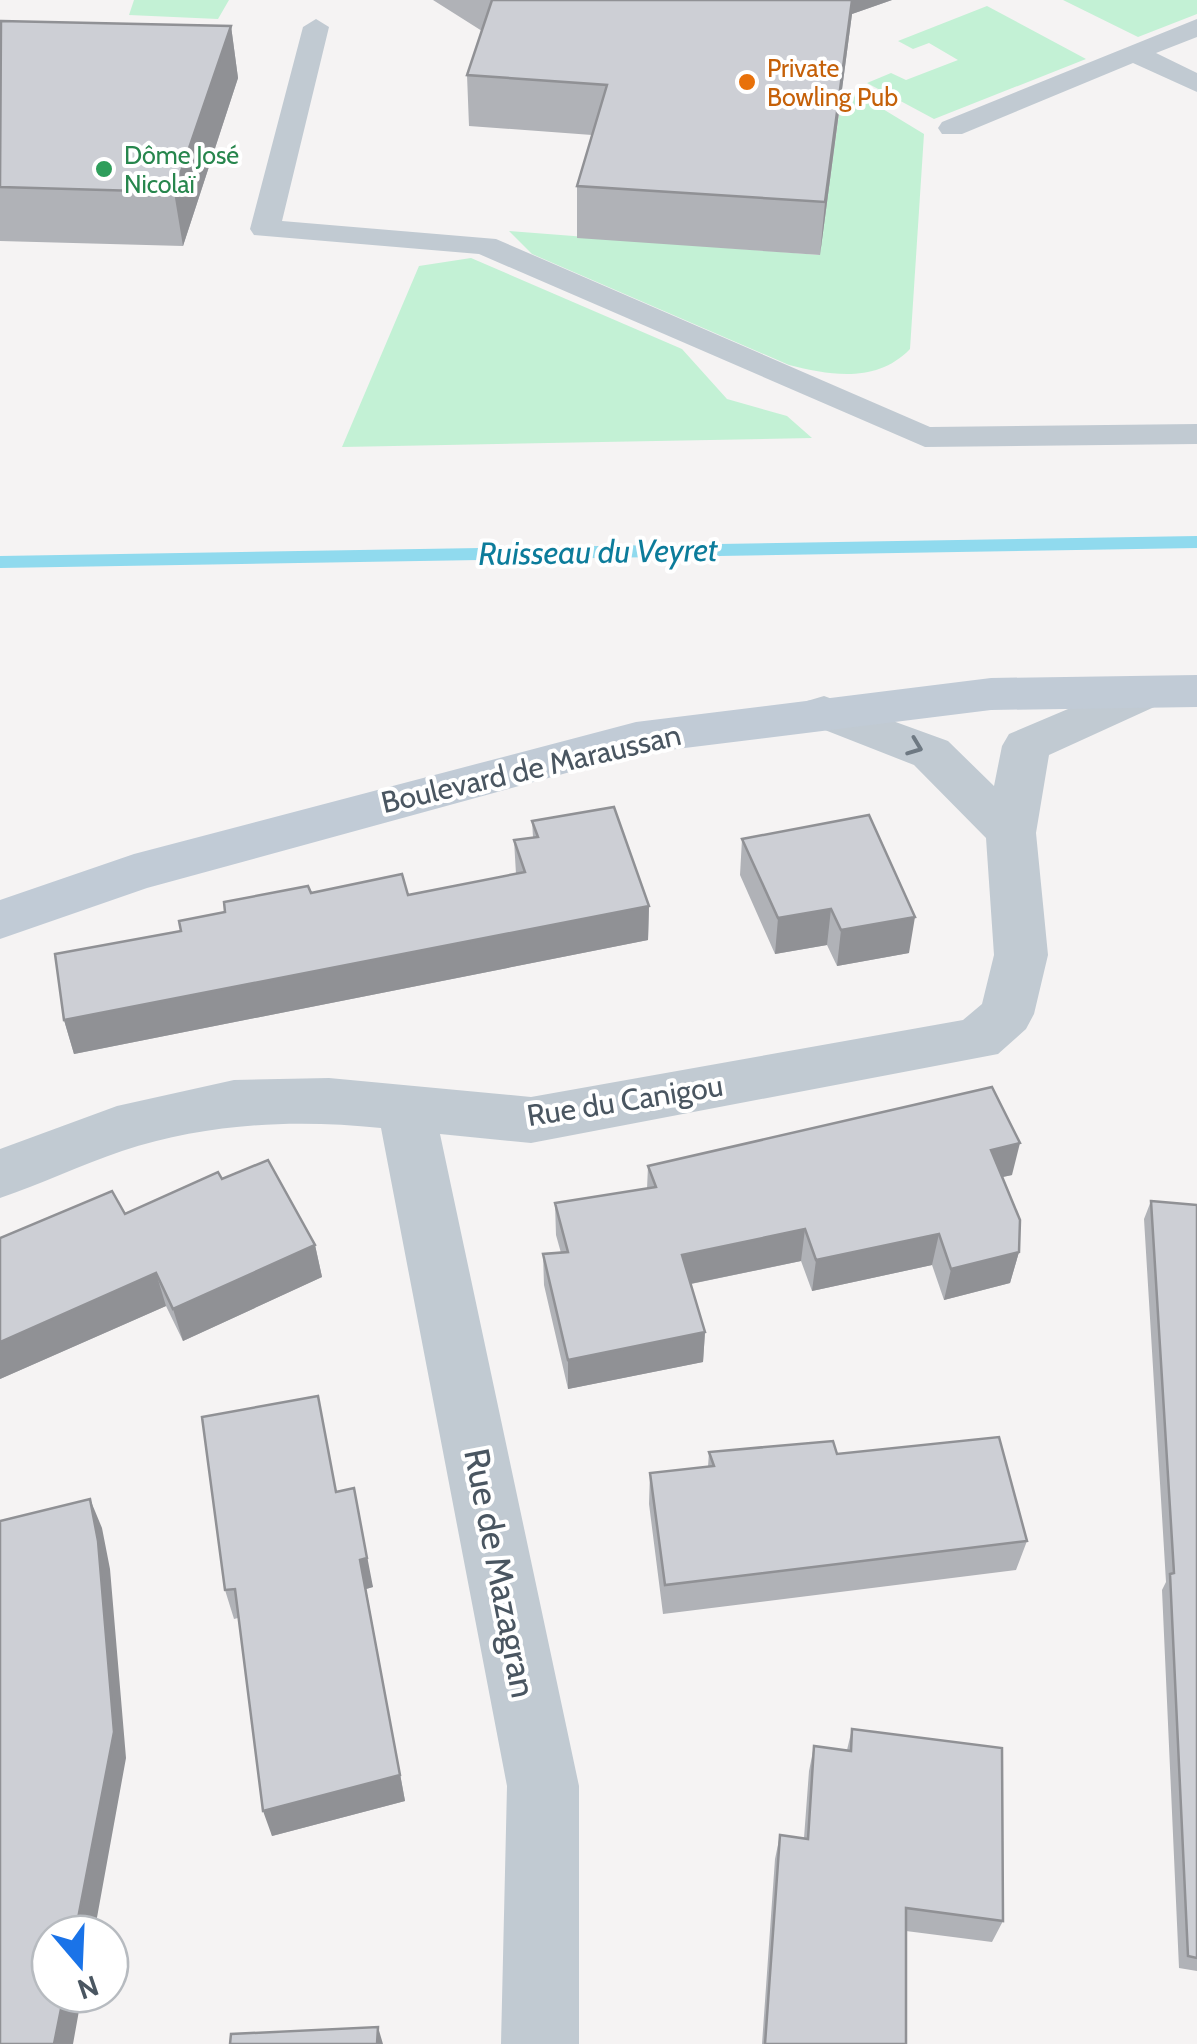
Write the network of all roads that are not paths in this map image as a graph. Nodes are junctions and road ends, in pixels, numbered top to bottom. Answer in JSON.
{"nodes":[{"id":1,"x":316,"y":27,"type":"dead end"},
{"id":2,"x":1197,"y":27,"type":"edge"},
{"id":3,"x":1134,"y":53,"type":"junction"},
{"id":4,"x":1197,"y":84,"type":"edge"},
{"id":5,"x":952,"y":128,"type":"dead end"},
{"id":6,"x":1197,"y":434,"type":"edge"},
{"id":7,"x":1197,"y":666,"type":"edge"},
{"id":8,"x":1146,"y":692,"type":"junction"},
{"id":9,"x":1197,"y":692,"type":"edge"},
{"id":10,"x":824,"y":712,"type":"junction"},
{"id":11,"x":1011,"y":833,"type":"junction"},
{"id":12,"x":0,"y":886,"type":"edge"},
{"id":13,"x":0,"y":920,"type":"edge"},
{"id":14,"x":406,"y":1108,"type":"junction"},
{"id":15,"x":0,"y":1174,"type":"edge"},
{"id":16,"x":540,"y":2044,"type":"edge"}],
"edges":[{"from":1,"to":6,"type":"lane"},
{"from":2,"to":3,"type":"lane"},
{"from":3,"to":4,"type":"lane"},
{"from":3,"to":5,"type":"lane"},
{"from":7,"to":12,"type":"main road","name":"Boulevard de Maraussan"},
{"from":8,"to":9,"type":"main road","name":"Boulevard de Maraussan"},
{"from":8,"to":10,"type":"main road","name":"Boulevard de Maraussan"},
{"from":8,"to":11,"type":"street","name":"Rue du Canigou"},
{"from":10,"to":11,"type":"street","one_way":true},
{"from":10,"to":13,"type":"main road","name":"Boulevard de Maraussan"},
{"from":11,"to":14,"type":"street","name":"Rue du Canigou"},
{"from":14,"to":15,"type":"street","name":"Rue du Canigou"},
{"from":14,"to":16,"type":"street","name":"Rue de Mazagran"}]}
